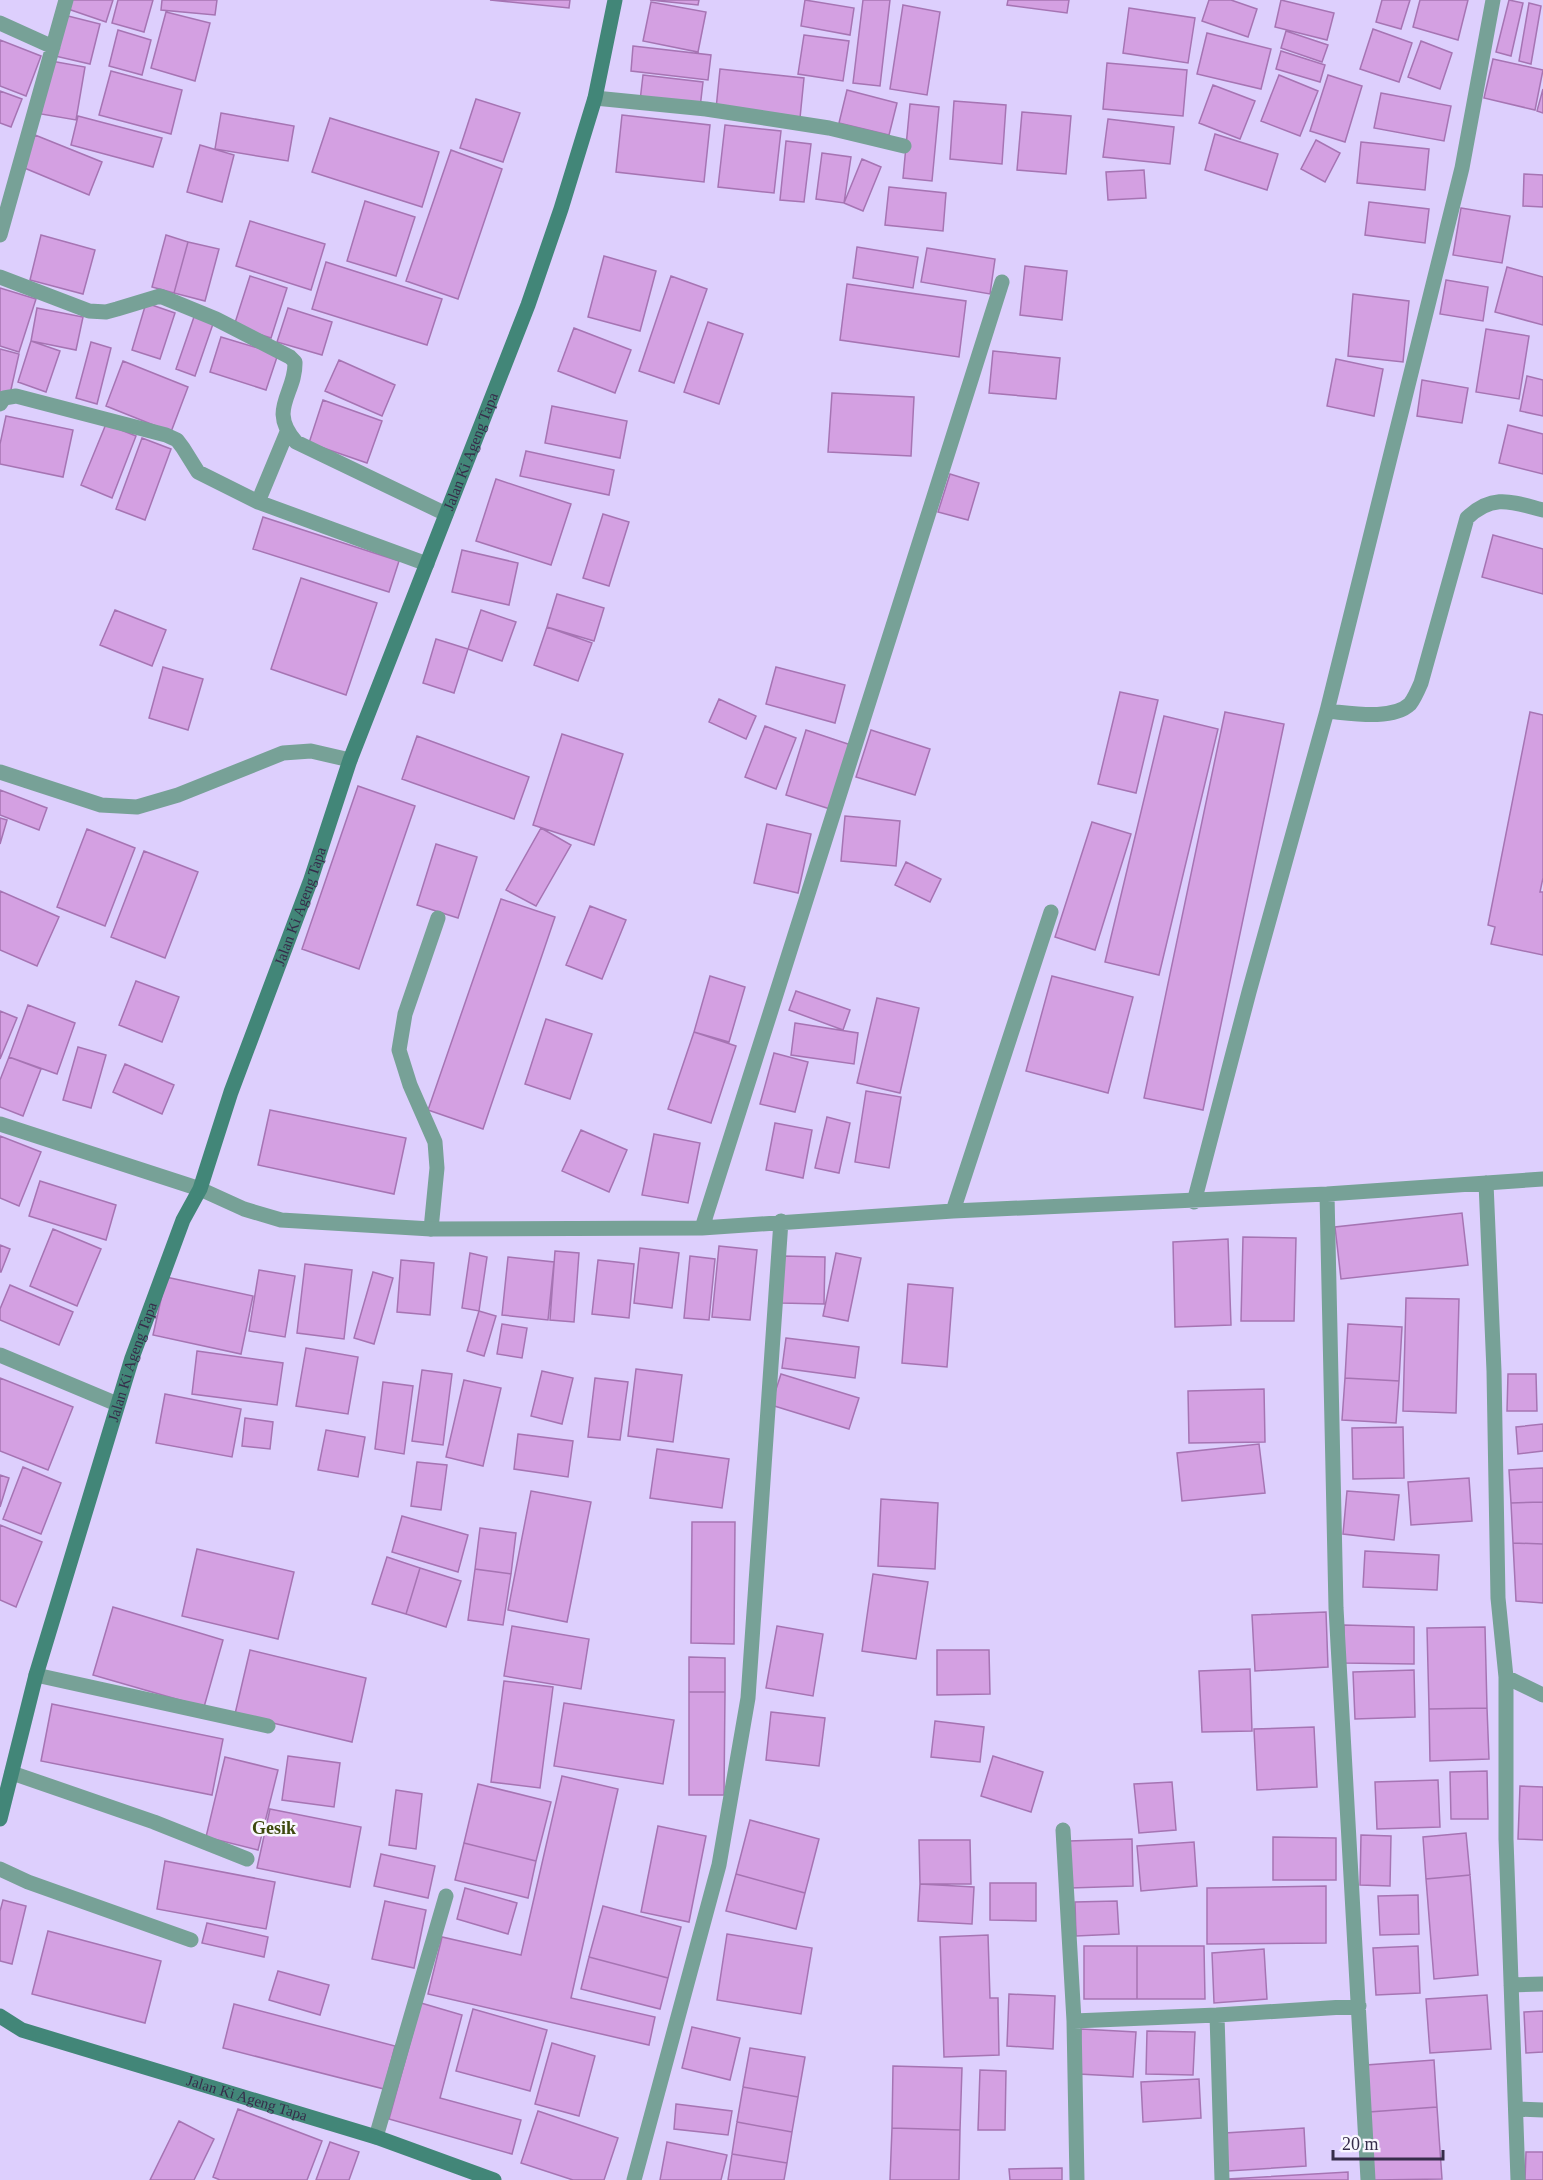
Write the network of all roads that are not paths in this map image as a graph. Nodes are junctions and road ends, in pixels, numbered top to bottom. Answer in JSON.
{"nodes":[{"id":1,"x":66,"y":0,"type":"edge"},
{"id":2,"x":615,"y":0,"type":"edge"},
{"id":3,"x":1493,"y":0,"type":"edge"},
{"id":4,"x":0,"y":23,"type":"edge"},
{"id":5,"x":53,"y":47,"type":"junction"},
{"id":6,"x":595,"y":98,"type":"junction"},
{"id":7,"x":904,"y":146,"type":"dead end"},
{"id":8,"x":0,"y":236,"type":"edge"},
{"id":9,"x":0,"y":277,"type":"edge"},
{"id":10,"x":1002,"y":282,"type":"dead end"},
{"id":11,"x":0,"y":404,"type":"edge"},
{"id":12,"x":287,"y":432,"type":"junction"},
{"id":13,"x":258,"y":502,"type":"junction"},
{"id":14,"x":1543,"y":510,"type":"edge"},
{"id":15,"x":446,"y":514,"type":"junction"},
{"id":16,"x":427,"y":564,"type":"junction"},
{"id":17,"x":1328,"y":711,"type":"junction"},
{"id":18,"x":350,"y":760,"type":"junction"},
{"id":19,"x":0,"y":772,"type":"edge"},
{"id":20,"x":1051,"y":912,"type":"dead end"},
{"id":21,"x":438,"y":918,"type":"dead end"},
{"id":22,"x":0,"y":1124,"type":"edge"},
{"id":23,"x":1543,"y":1179,"type":"edge"},
{"id":24,"x":1486,"y":1183,"type":"junction"},
{"id":25,"x":200,"y":1189,"type":"junction"},
{"id":26,"x":1327,"y":1194,"type":"junction"},
{"id":27,"x":1194,"y":1202,"type":"junction"},
{"id":28,"x":953,"y":1210,"type":"junction"},
{"id":29,"x":781,"y":1221,"type":"junction"},
{"id":30,"x":702,"y":1227,"type":"junction"},
{"id":31,"x":430,"y":1229,"type":"junction"},
{"id":32,"x":0,"y":1355,"type":"edge"},
{"id":33,"x":117,"y":1404,"type":"junction"},
{"id":34,"x":36,"y":1675,"type":"junction"},
{"id":35,"x":1506,"y":1677,"type":"junction"},
{"id":36,"x":1543,"y":1695,"type":"edge"},
{"id":37,"x":268,"y":1726,"type":"dead end"},
{"id":38,"x":12,"y":1773,"type":"junction"},
{"id":39,"x":0,"y":1819,"type":"edge"},
{"id":40,"x":1063,"y":1830,"type":"dead end"},
{"id":41,"x":247,"y":1859,"type":"dead end"},
{"id":42,"x":0,"y":1869,"type":"edge"},
{"id":43,"x":446,"y":1896,"type":"dead end"},
{"id":44,"x":191,"y":1940,"type":"dead end"},
{"id":45,"x":1543,"y":1984,"type":"edge"},
{"id":46,"x":1511,"y":1985,"type":"junction"},
{"id":47,"x":1359,"y":2006,"type":"junction"},
{"id":48,"x":1217,"y":2015,"type":"junction"},
{"id":49,"x":0,"y":2016,"type":"edge"},
{"id":50,"x":1074,"y":2020,"type":"junction"},
{"id":51,"x":1516,"y":2109,"type":"junction"},
{"id":52,"x":1543,"y":2110,"type":"edge"},
{"id":53,"x":376,"y":2138,"type":"junction"},
{"id":54,"x":494,"y":2180,"type":"edge"},
{"id":55,"x":634,"y":2180,"type":"edge"},
{"id":56,"x":1077,"y":2180,"type":"edge"},
{"id":57,"x":1222,"y":2180,"type":"edge"},
{"id":58,"x":1368,"y":2180,"type":"edge"},
{"id":59,"x":1518,"y":2180,"type":"edge"}],
"edges":[{"from":1,"to":5,"type":"street"},
{"from":2,"to":6,"type":"street","name":"Jalan Ki Ageng Tapa"},
{"from":3,"to":17,"type":"street"},
{"from":4,"to":5,"type":"street"},
{"from":5,"to":8,"type":"street"},
{"from":6,"to":7,"type":"street"},
{"from":6,"to":15,"type":"street","name":"Jalan Ki Ageng Tapa"},
{"from":9,"to":12,"type":"street"},
{"from":10,"to":30,"type":"street"},
{"from":11,"to":13,"type":"street"},
{"from":12,"to":13,"type":"street"},
{"from":12,"to":15,"type":"street"},
{"from":13,"to":16,"type":"street"},
{"from":14,"to":17,"type":"street"},
{"from":15,"to":16,"type":"street","name":"Jalan Ki Ageng Tapa"},
{"from":16,"to":18,"type":"street","name":"Jalan Ki Ageng Tapa"},
{"from":17,"to":27,"type":"street"},
{"from":18,"to":19,"type":"street"},
{"from":18,"to":25,"type":"street","name":"Jalan Ki Ageng Tapa"},
{"from":20,"to":28,"type":"street"},
{"from":21,"to":31,"type":"street"},
{"from":22,"to":25,"type":"street"},
{"from":23,"to":24,"type":"street"},
{"from":24,"to":26,"type":"street"},
{"from":24,"to":35,"type":"street"},
{"from":25,"to":31,"type":"street"},
{"from":25,"to":33,"type":"street","name":"Jalan Ki Ageng Tapa"},
{"from":26,"to":27,"type":"street"},
{"from":26,"to":47,"type":"street"},
{"from":27,"to":28,"type":"street"},
{"from":28,"to":29,"type":"street"},
{"from":29,"to":30,"type":"street"},
{"from":29,"to":55,"type":"street"},
{"from":30,"to":31,"type":"street"},
{"from":32,"to":33,"type":"street"},
{"from":33,"to":34,"type":"street","name":"Jalan Ki Ageng Tapa"},
{"from":34,"to":37,"type":"street"},
{"from":34,"to":38,"type":"street","name":"Jalan Ki Ageng Tapa"},
{"from":35,"to":36,"type":"street"},
{"from":35,"to":46,"type":"street"},
{"from":38,"to":39,"type":"street","name":"Jalan Ki Ageng Tapa"},
{"from":38,"to":41,"type":"street"},
{"from":40,"to":50,"type":"street"},
{"from":42,"to":44,"type":"street"},
{"from":43,"to":53,"type":"street"},
{"from":45,"to":46,"type":"street"},
{"from":46,"to":51,"type":"street"},
{"from":47,"to":48,"type":"street"},
{"from":47,"to":58,"type":"street"},
{"from":48,"to":50,"type":"street"},
{"from":48,"to":57,"type":"street"},
{"from":49,"to":53,"type":"street","name":"Jalan Ki Ageng Tapa"},
{"from":50,"to":56,"type":"street"},
{"from":51,"to":52,"type":"street"},
{"from":51,"to":59,"type":"street"},
{"from":53,"to":54,"type":"street","name":"Jalan Ki Ageng Tapa"}]}
